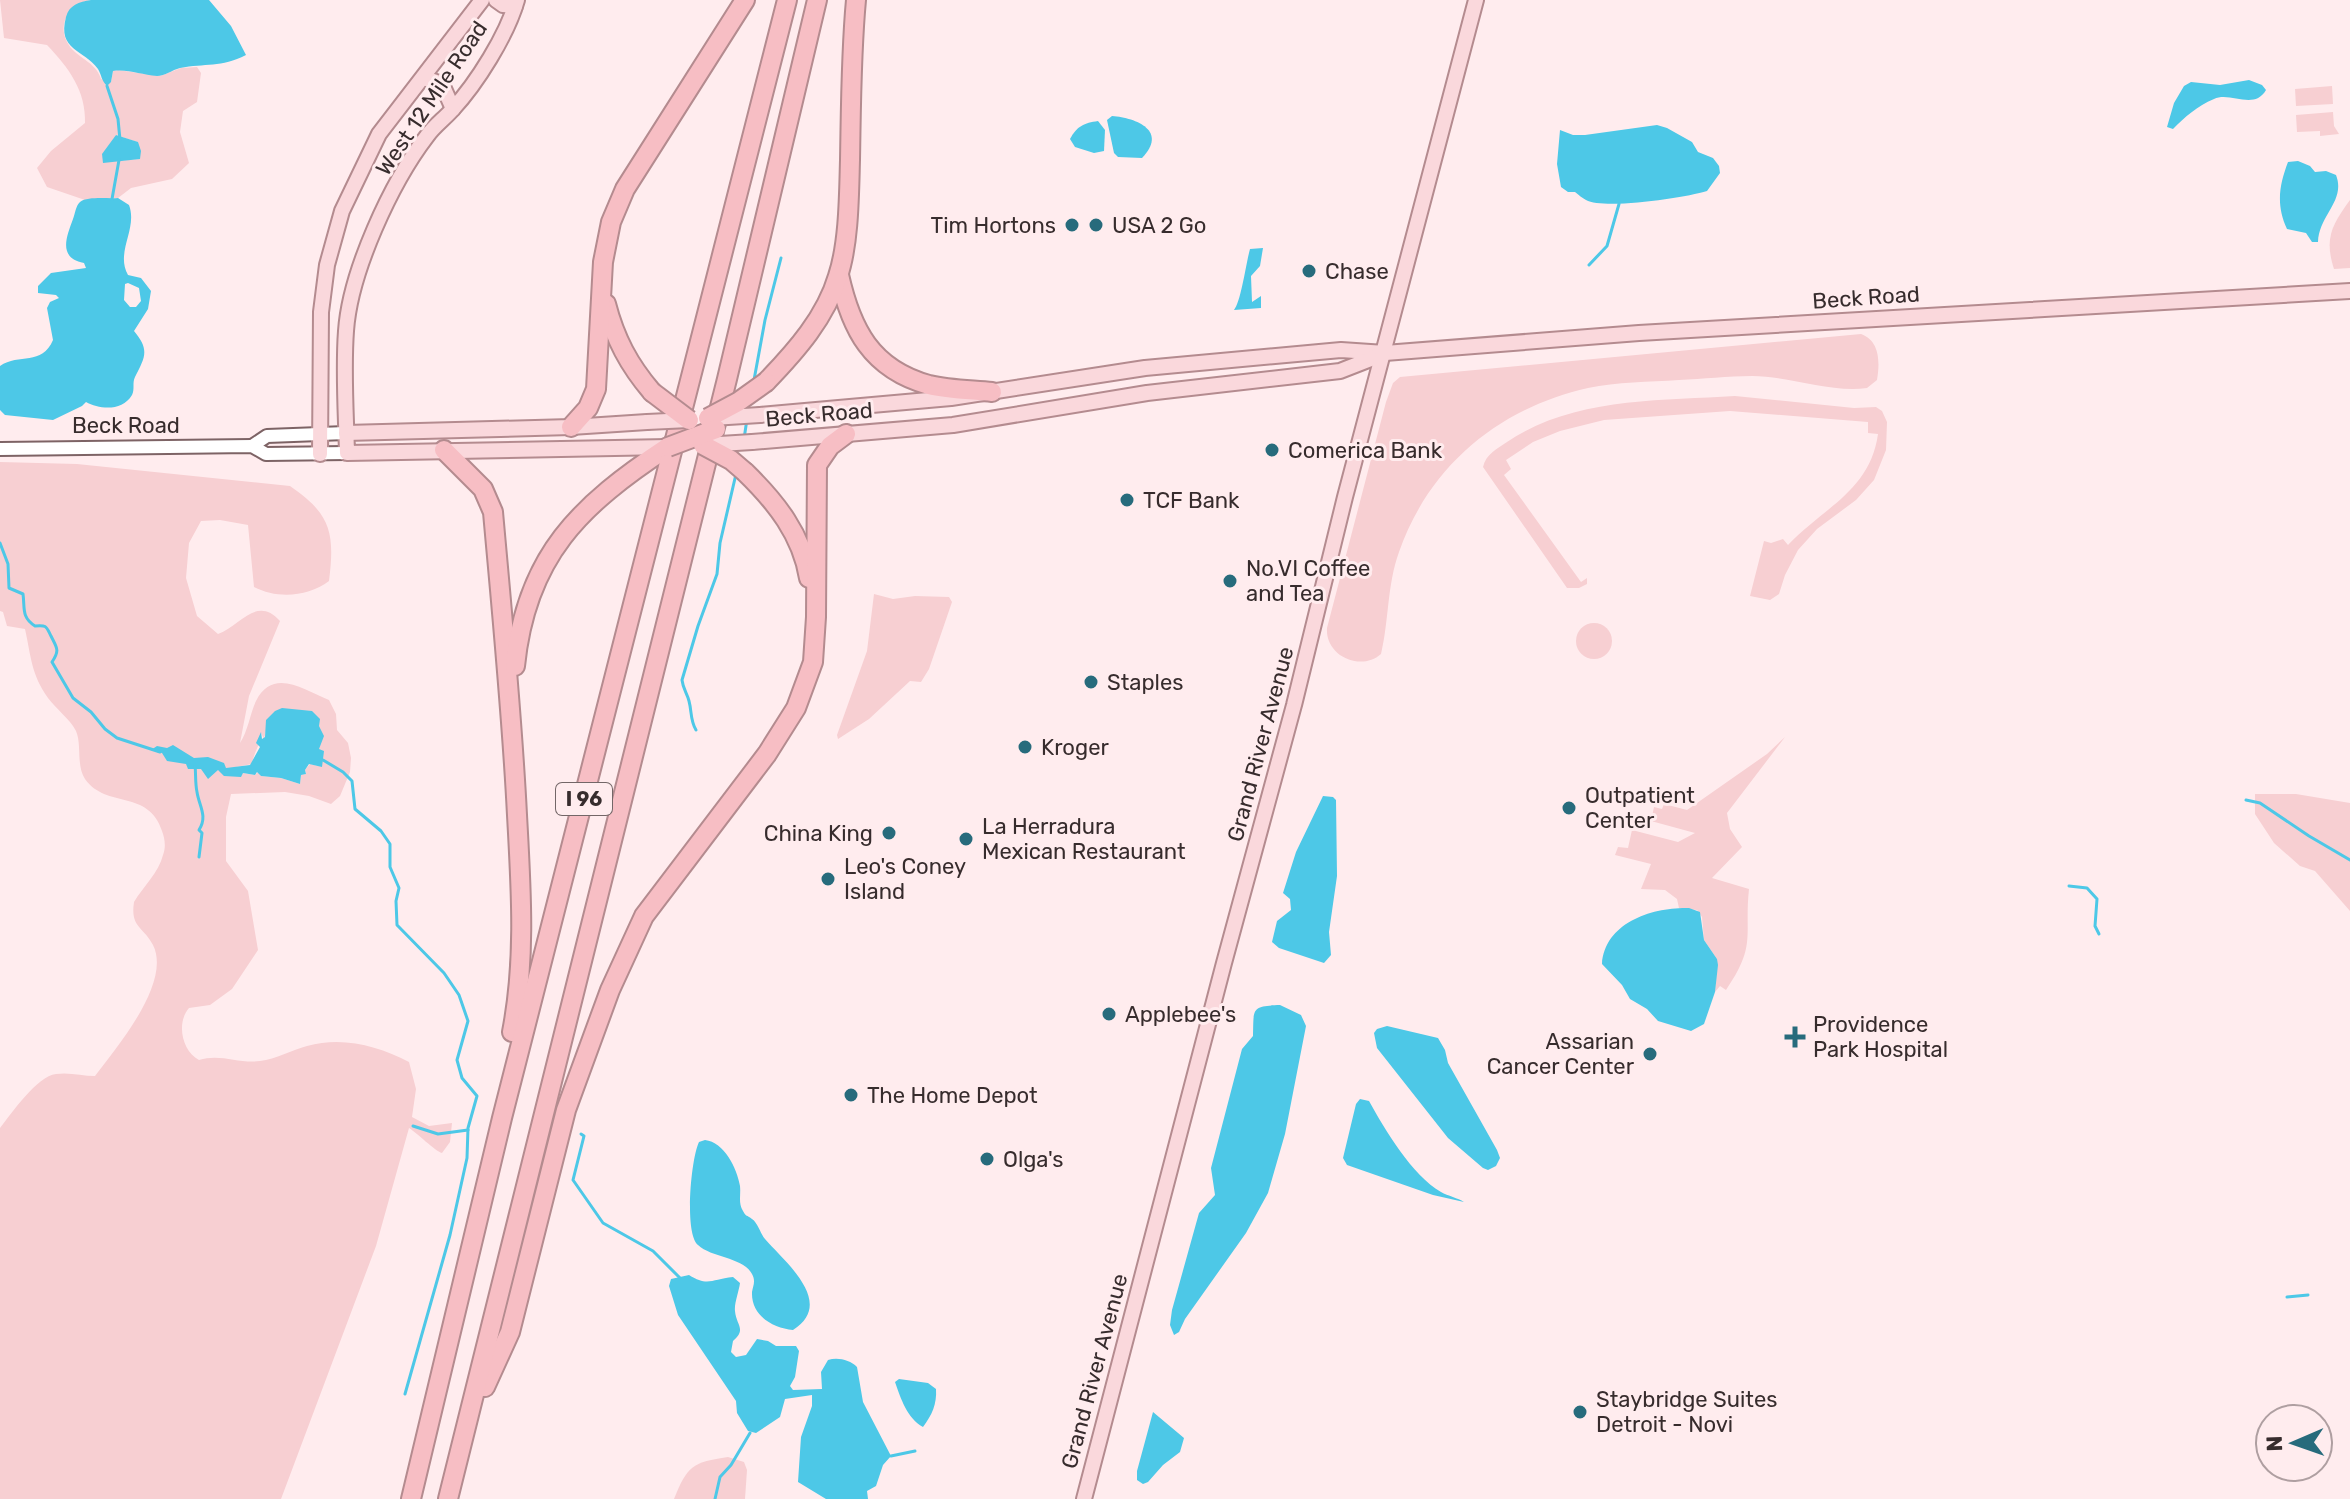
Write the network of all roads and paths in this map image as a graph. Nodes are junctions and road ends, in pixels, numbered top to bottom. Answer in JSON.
{"nodes":[{"id":1,"x":482,"y":0,"type":"edge"},
{"id":2,"x":496,"y":0,"type":"edge"},
{"id":3,"x":745,"y":0,"type":"edge"},
{"id":4,"x":787,"y":0,"type":"edge"},
{"id":5,"x":817,"y":0,"type":"edge"},
{"id":6,"x":856,"y":0,"type":"edge"},
{"id":7,"x":1476,"y":0,"type":"edge"},
{"id":8,"x":516,"y":3,"type":"edge"},
{"id":9,"x":424,"y":78,"type":"junction"},
{"id":10,"x":453,"y":109,"type":"junction"},
{"id":11,"x":603,"y":262,"type":"junction"},
{"id":12,"x":839,"y":275,"type":"junction"},
{"id":13,"x":2350,"y":291,"type":"edge"},
{"id":14,"x":1385,"y":353,"type":"junction"},
{"id":15,"x":992,"y":392,"type":"junction"},
{"id":16,"x":760,"y":415,"type":"joint"},
{"id":17,"x":647,"y":422,"type":"joint"},
{"id":18,"x":571,"y":427,"type":"junction"},
{"id":19,"x":693,"y":432,"type":"junction"},
{"id":20,"x":320,"y":433,"type":"junction"},
{"id":21,"x":346,"y":433,"type":"junction"},
{"id":22,"x":846,"y":434,"type":"junction"},
{"id":23,"x":752,"y":442,"type":"joint"},
{"id":24,"x":252,"y":446,"type":"junction"},
{"id":25,"x":641,"y":448,"type":"joint"},
{"id":26,"x":0,"y":449,"type":"edge"},
{"id":27,"x":444,"y":450,"type":"junction"},
{"id":28,"x":347,"y":453,"type":"junction"},
{"id":29,"x":320,"y":454,"type":"junction"},
{"id":30,"x":816,"y":617,"type":"junction"},
{"id":31,"x":512,"y":725,"type":"junction"},
{"id":32,"x":502,"y":1118,"type":"junction"},
{"id":33,"x":465,"y":1430,"type":"junction"},
{"id":34,"x":411,"y":1499,"type":"edge"},
{"id":35,"x":448,"y":1499,"type":"edge"},
{"id":36,"x":1084,"y":1499,"type":"edge"}],
"edges":[{"from":1,"to":9,"type":"main road","name":"West 12 Mile Road"},
{"from":2,"to":8,"type":"main road"},
{"from":3,"to":11,"type":"highway"},
{"from":4,"to":32,"type":"highway","number":"I 96"},
{"from":5,"to":33,"type":"highway","number":"I 96"},
{"from":6,"to":12,"type":"highway"},
{"from":7,"to":14,"type":"main road","name":"Grand River Avenue"},
{"from":8,"to":10,"type":"main road","name":"West 12 Mile Road"},
{"from":9,"to":10,"type":"main road"},
{"from":9,"to":20,"type":"main road","name":"West 12 Mile Road"},
{"from":10,"to":21,"type":"main road","name":"West 12 Mile Road"},
{"from":11,"to":18,"type":"highway"},
{"from":11,"to":19,"type":"highway","bridge":true},
{"from":12,"to":15,"type":"highway"},
{"from":12,"to":19,"type":"highway","bridge":true},
{"from":13,"to":14,"type":"main road","name":"Beck Road"},
{"from":14,"to":15,"type":"main road","name":"Beck Road"},
{"from":14,"to":22,"type":"main road","name":"Beck Road"},
{"from":14,"to":36,"type":"main road","name":"Grand River Avenue"},
{"from":15,"to":16,"type":"main road","name":"Beck Road"},
{"from":16,"to":19,"type":"highway","bridge":true},
{"from":17,"to":18,"type":"main road","name":"Beck Road"},
{"from":17,"to":19,"type":"highway","bridge":true},
{"from":18,"to":21,"type":"main road","name":"Beck Road"},
{"from":19,"to":23,"type":"highway","bridge":true},
{"from":19,"to":25,"type":"highway"},
{"from":19,"to":30,"type":"highway","bridge":true},
{"from":19,"to":31,"type":"highway"},
{"from":20,"to":21,"type":"street","name":"Beck Road"},
{"from":20,"to":24,"type":"street","name":"Beck Road"},
{"from":20,"to":29,"type":"main road","name":"West 12 Mile Road"},
{"from":21,"to":28,"type":"main road","name":"West 12 Mile Road"},
{"from":22,"to":23,"type":"main road","name":"Beck Road"},
{"from":22,"to":30,"type":"highway"},
{"from":24,"to":26,"type":"street","name":"Beck Road"},
{"from":24,"to":29,"type":"street","name":"Beck Road"},
{"from":25,"to":27,"type":"main road","name":"Beck Road"},
{"from":27,"to":28,"type":"main road","name":"Beck Road"},
{"from":27,"to":31,"type":"highway"},
{"from":28,"to":29,"type":"street","name":"Beck Road"},
{"from":30,"to":33,"type":"highway"},
{"from":31,"to":32,"type":"highway"},
{"from":32,"to":34,"type":"highway","number":"I 96"},
{"from":33,"to":35,"type":"highway","number":"I 96"}]}
